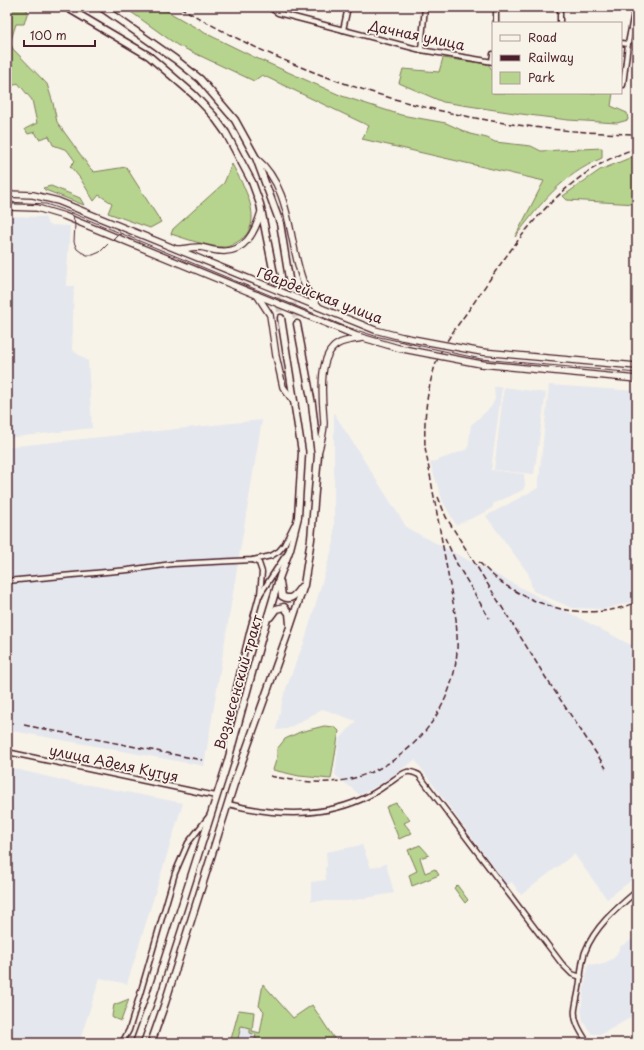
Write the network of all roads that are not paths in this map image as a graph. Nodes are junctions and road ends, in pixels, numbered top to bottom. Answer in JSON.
{"nodes":[{"id":1,"x":66,"y":7,"type":"edge"},
{"id":2,"x":101,"y":7,"type":"edge"},
{"id":3,"x":269,"y":7,"type":"edge"},
{"id":4,"x":280,"y":7,"type":"edge"},
{"id":5,"x":348,"y":7,"type":"edge"},
{"id":6,"x":425,"y":7,"type":"edge"},
{"id":7,"x":496,"y":7,"type":"edge"},
{"id":8,"x":560,"y":7,"type":"edge"},
{"id":9,"x":635,"y":7,"type":"edge"},
{"id":10,"x":278,"y":12,"type":"junction"},
{"id":11,"x":496,"y":22,"type":"edge"},
{"id":12,"x":560,"y":22,"type":"edge"},
{"id":13,"x":342,"y":30,"type":"junction"},
{"id":14,"x":622,"y":43,"type":"edge"},
{"id":15,"x":628,"y":44,"type":"junction"},
{"id":16,"x":421,"y":50,"type":"junction"},
{"id":17,"x":492,"y":61,"type":"edge"},
{"id":18,"x":622,"y":85,"type":"edge"},
{"id":19,"x":256,"y":158,"type":"junction"},
{"id":20,"x":7,"y":194,"type":"edge"},
{"id":21,"x":7,"y":207,"type":"edge"},
{"id":22,"x":261,"y":212,"type":"junction"},
{"id":23,"x":176,"y":250,"type":"junction"},
{"id":24,"x":275,"y":279,"type":"tunnel mouth"},
{"id":25,"x":290,"y":285,"type":"tunnel mouth"},
{"id":26,"x":256,"y":295,"type":"junction"},
{"id":27,"x":319,"y":308,"type":"junction"},
{"id":28,"x":281,"y":318,"type":"tunnel mouth"},
{"id":29,"x":296,"y":324,"type":"tunnel mouth"},
{"id":30,"x":364,"y":338,"type":"junction"},
{"id":31,"x":637,"y":366,"type":"edge"},
{"id":32,"x":637,"y":379,"type":"edge"},
{"id":33,"x":295,"y":403,"type":"junction"},
{"id":34,"x":318,"y":455,"type":"junction"},
{"id":35,"x":298,"y":517,"type":"junction"},
{"id":36,"x":290,"y":549,"type":"junction"},
{"id":37,"x":253,"y":560,"type":"junction"},
{"id":38,"x":280,"y":576,"type":"junction"},
{"id":39,"x":7,"y":581,"type":"edge"},
{"id":40,"x":304,"y":585,"type":"junction"},
{"id":41,"x":260,"y":596,"type":"junction"},
{"id":42,"x":290,"y":627,"type":"junction"},
{"id":43,"x":264,"y":629,"type":"junction"},
{"id":44,"x":7,"y":752,"type":"edge"},
{"id":45,"x":227,"y":764,"type":"junction"},
{"id":46,"x":216,"y":796,"type":"junction"},
{"id":47,"x":228,"y":804,"type":"junction"},
{"id":48,"x":212,"y":813,"type":"junction"},
{"id":49,"x":637,"y":891,"type":"edge"},
{"id":50,"x":581,"y":977,"type":"junction"},
{"id":51,"x":122,"y":1043,"type":"edge"},
{"id":52,"x":136,"y":1043,"type":"edge"},
{"id":53,"x":151,"y":1043,"type":"edge"},
{"id":54,"x":588,"y":1043,"type":"edge"}],
"edges":[{"from":1,"to":22,"type":"main road"},
{"from":2,"to":19,"type":"main road"},
{"from":3,"to":10,"type":"street","name":"Дачная улица"},
{"from":4,"to":10,"type":"street"},
{"from":5,"to":13,"type":"street"},
{"from":6,"to":16,"type":"street"},
{"from":7,"to":11,"type":"street"},
{"from":8,"to":12,"type":"street"},
{"from":9,"to":15,"type":"street"},
{"from":10,"to":13,"type":"street","name":"Дачная улица"},
{"from":13,"to":16,"type":"street","name":"Дачная улица"},
{"from":14,"to":15,"type":"street"},
{"from":15,"to":18,"type":"street"},
{"from":16,"to":17,"type":"street","name":"Дачная улица"},
{"from":19,"to":25,"type":"main road"},
{"from":19,"to":27,"type":"main road"},
{"from":20,"to":23,"type":"main road","name":"Гвардейская улица"},
{"from":21,"to":26,"type":"main road","name":"Гвардейская улица"},
{"from":22,"to":23,"type":"main road"},
{"from":22,"to":24,"type":"main road"},
{"from":23,"to":27,"type":"main road","name":"Гвардейская улица"},
{"from":26,"to":30,"type":"main road","name":"Гвардейская улица"},
{"from":26,"to":33,"type":"main road"},
{"from":27,"to":31,"type":"main road","name":"Гвардейская улица","bridge":true},
{"from":28,"to":33,"type":"main road","name":"Вознесенский тракт"},
{"from":29,"to":34,"type":"main road","name":"Вознесенский тракт"},
{"from":30,"to":32,"type":"main road","name":"Гвардейская улица","bridge":true},
{"from":30,"to":34,"type":"main road"},
{"from":33,"to":35,"type":"main road","name":"Вознесенский тракт"},
{"from":34,"to":40,"type":"main road","name":"Вознесенский тракт"},
{"from":35,"to":36,"type":"main road","name":"Вознесенский тракт"},
{"from":35,"to":37,"type":"street"},
{"from":36,"to":38,"type":"main road","name":"Вознесенский тракт"},
{"from":36,"to":41,"type":"street"},
{"from":37,"to":39,"type":"street"},
{"from":37,"to":41,"type":"street"},
{"from":38,"to":40,"type":"main road"},
{"from":38,"to":43,"type":"main road","name":"Вознесенский тракт"},
{"from":40,"to":42,"type":"main road","name":"Вознесенский тракт"},
{"from":41,"to":45,"type":"street"},
{"from":42,"to":43,"type":"main road"},
{"from":42,"to":47,"type":"main road","name":"Вознесенский тракт"},
{"from":43,"to":45,"type":"main road","name":"Вознесенский тракт"},
{"from":44,"to":46,"type":"street","name":"улица Аделя Кутуя"},
{"from":45,"to":46,"type":"main road","name":"Вознесенский тракт"},
{"from":46,"to":48,"type":"main road","name":"Вознесенский тракт"},
{"from":47,"to":50,"type":"street"},
{"from":47,"to":53,"type":"main road","name":"Вознесенский тракт"},
{"from":48,"to":51,"type":"street"},
{"from":48,"to":52,"type":"main road","name":"Вознесенский тракт"},
{"from":49,"to":50,"type":"street"},
{"from":50,"to":54,"type":"street"}]}
